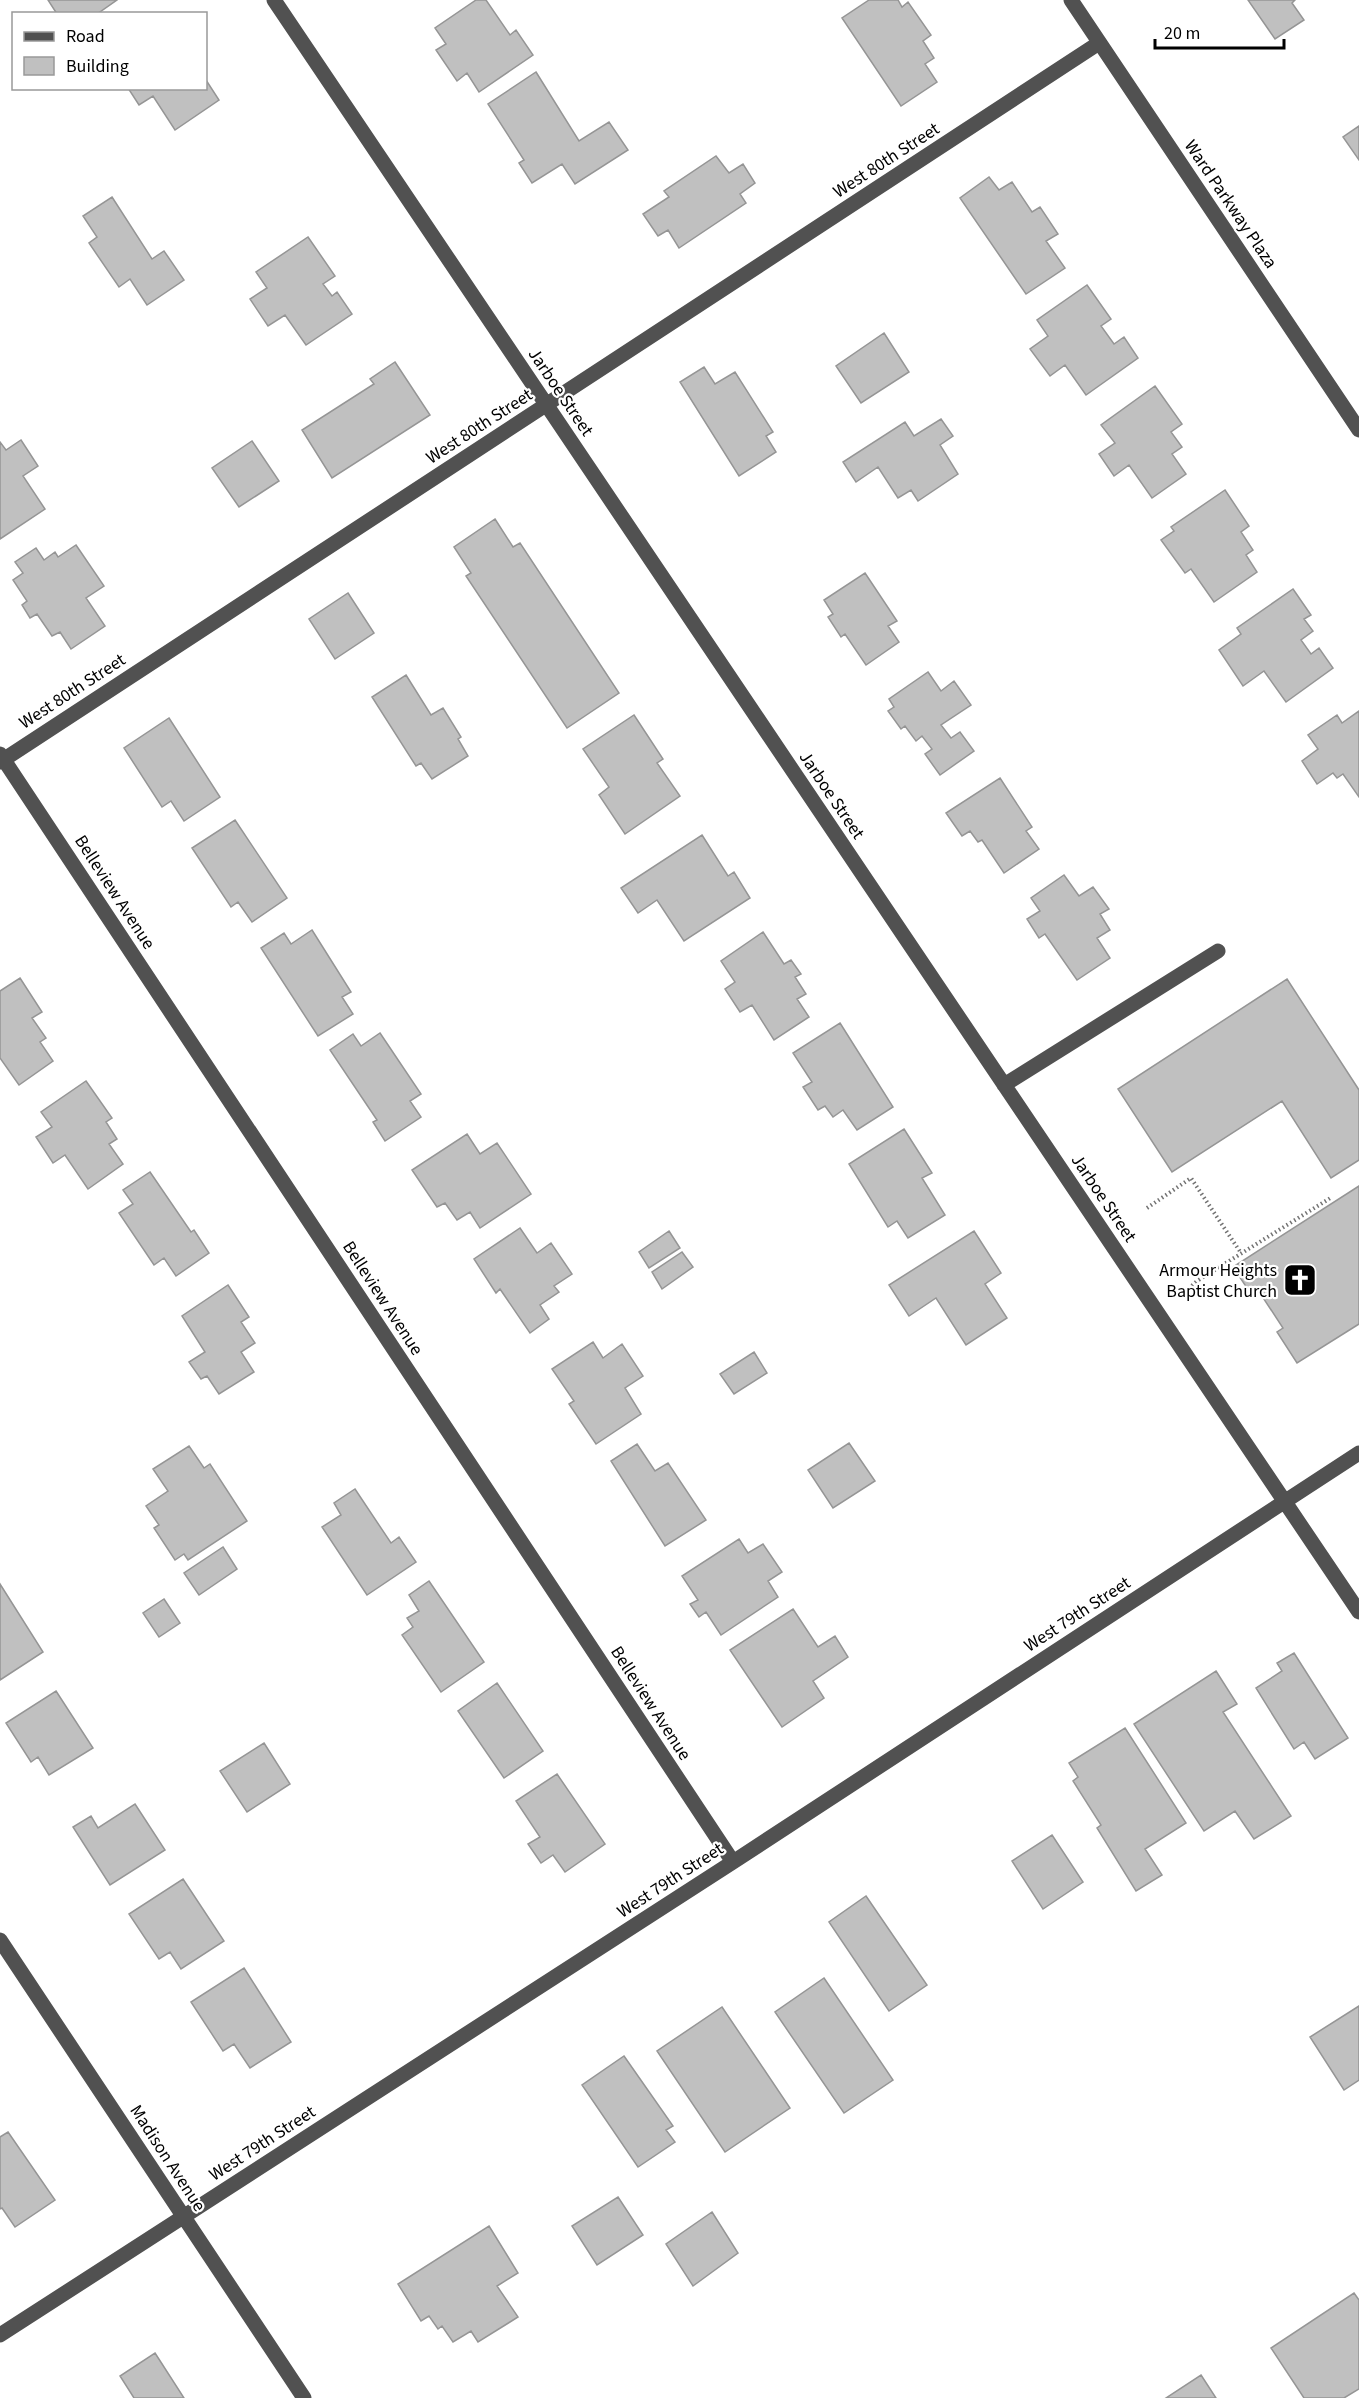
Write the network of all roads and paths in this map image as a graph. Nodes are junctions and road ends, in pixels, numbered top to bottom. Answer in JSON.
{"nodes":[{"id":1,"x":274,"y":0,"type":"edge"},
{"id":2,"x":1071,"y":0,"type":"edge"},
{"id":3,"x":1100,"y":43,"type":"junction"},
{"id":4,"x":546,"y":405,"type":"junction"},
{"id":5,"x":1359,"y":430,"type":"edge"},
{"id":6,"x":1,"y":759,"type":"edge"},
{"id":7,"x":1218,"y":951,"type":"dead end"},
{"id":8,"x":1004,"y":1085,"type":"junction"},
{"id":9,"x":1332,"y":1197,"type":"dead end"},
{"id":10,"x":1147,"y":1208,"type":"dead end"},
{"id":11,"x":1241,"y":1253,"type":"junction"},
{"id":12,"x":1179,"y":1297,"type":"dead end"},
{"id":13,"x":1359,"y":1453,"type":"edge"},
{"id":14,"x":1285,"y":1502,"type":"junction"},
{"id":15,"x":1359,"y":1612,"type":"edge"},
{"id":16,"x":733,"y":1862,"type":"junction"},
{"id":17,"x":0,"y":1940,"type":"edge"},
{"id":18,"x":183,"y":2217,"type":"junction"},
{"id":19,"x":0,"y":2336,"type":"edge"},
{"id":20,"x":304,"y":2398,"type":"edge"}],
"edges":[{"from":1,"to":4,"type":"street","name":"Jarboe Street"},
{"from":2,"to":3,"type":"street","name":"Ward Parkway Plaza"},
{"from":3,"to":4,"type":"street","name":"West 80th Street"},
{"from":3,"to":5,"type":"street","name":"Ward Parkway Plaza"},
{"from":4,"to":6,"type":"street","name":"West 80th Street"},
{"from":4,"to":8,"type":"street","name":"Jarboe Street"},
{"from":6,"to":16,"type":"street","name":"Belleview Avenue"},
{"from":7,"to":8,"type":"street"},
{"from":8,"to":14,"type":"street","name":"Jarboe Street"},
{"from":9,"to":11,"type":"path"},
{"from":10,"to":11,"type":"path"},
{"from":11,"to":12,"type":"path"},
{"from":13,"to":14,"type":"street","name":"West 79th Street"},
{"from":14,"to":15,"type":"street","name":"Jarboe Street"},
{"from":14,"to":16,"type":"street","name":"West 79th Street"},
{"from":16,"to":18,"type":"street","name":"West 79th Street"},
{"from":17,"to":18,"type":"street","name":"Madison Avenue"},
{"from":18,"to":19,"type":"street","name":"West 79th Street"},
{"from":18,"to":20,"type":"street","name":"Madison Avenue"}]}
